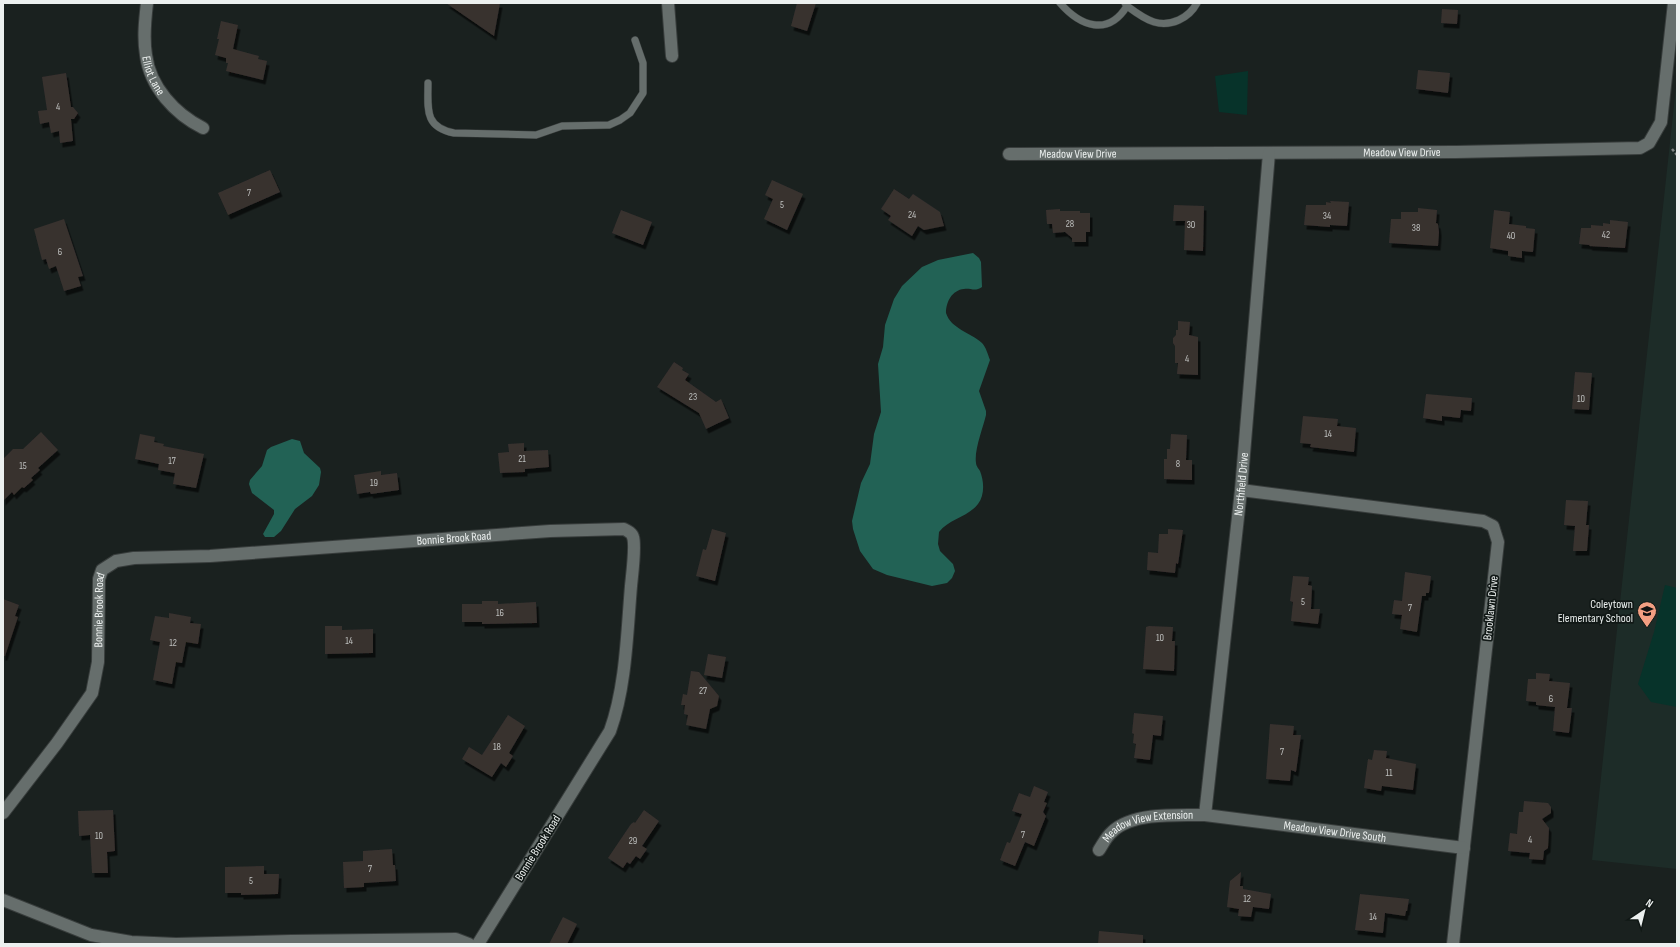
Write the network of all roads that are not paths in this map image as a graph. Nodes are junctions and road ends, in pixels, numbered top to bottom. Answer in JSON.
{"nodes":[{"id":1,"x":147,"y":3,"type":"edge"},
{"id":2,"x":668,"y":3,"type":"edge"},
{"id":3,"x":1060,"y":3,"type":"edge"},
{"id":4,"x":1197,"y":3,"type":"edge"},
{"id":5,"x":1674,"y":3,"type":"edge"},
{"id":6,"x":1126,"y":5,"type":"edge"},
{"id":7,"x":635,"y":40,"type":"dead end"},
{"id":8,"x":672,"y":56,"type":"dead end"},
{"id":9,"x":428,"y":83,"type":"dead end"},
{"id":10,"x":203,"y":128,"type":"dead end"},
{"id":11,"x":1269,"y":153,"type":"junction"},
{"id":12,"x":1009,"y":154,"type":"dead end"},
{"id":13,"x":1241,"y":490,"type":"junction"},
{"id":14,"x":3,"y":813,"type":"edge"},
{"id":15,"x":1205,"y":815,"type":"junction"},
{"id":16,"x":1464,"y":848,"type":"junction"},
{"id":17,"x":1099,"y":850,"type":"dead end"},
{"id":18,"x":3,"y":900,"type":"edge"},
{"id":19,"x":469,"y":944,"type":"edge"},
{"id":20,"x":478,"y":944,"type":"edge"},
{"id":21,"x":1453,"y":944,"type":"edge"}],
"edges":[{"from":1,"to":10,"type":"street","name":"Elliot Lane"},
{"from":2,"to":8,"type":"street"},
{"from":3,"to":6,"type":"lane"},
{"from":4,"to":6,"type":"lane"},
{"from":5,"to":11,"type":"street","name":"Meadow View Drive"},
{"from":7,"to":9,"type":"lane"},
{"from":11,"to":12,"type":"street","name":"Meadow View Drive"},
{"from":11,"to":13,"type":"street","name":"Northfield Drive"},
{"from":13,"to":15,"type":"street","name":"Northfield Drive"},
{"from":13,"to":16,"type":"street","name":"Brooklawn Drive"},
{"from":14,"to":20,"type":"street","name":"Bonnie Brook Road"},
{"from":15,"to":16,"type":"street","name":"Meadow View Drive South"},
{"from":15,"to":17,"type":"street","name":"Meadow View Extension"},
{"from":16,"to":21,"type":"street","name":"Brooklawn Drive"},
{"from":18,"to":19,"type":"street"}]}
